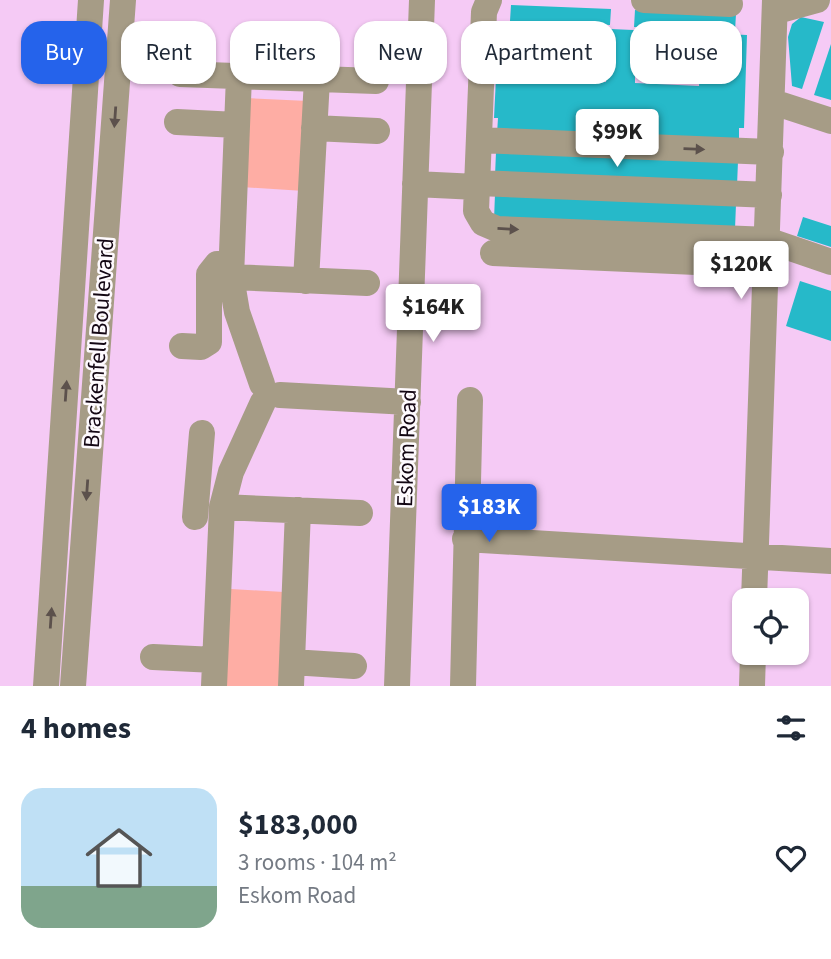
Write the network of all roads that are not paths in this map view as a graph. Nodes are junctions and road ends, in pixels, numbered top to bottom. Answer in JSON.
{"nodes":[{"id":1,"x":91,"y":0,"type":"edge"},
{"id":2,"x":123,"y":0,"type":"edge"},
{"id":3,"x":422,"y":0,"type":"edge"},
{"id":4,"x":489,"y":0,"type":"edge"},
{"id":5,"x":644,"y":0,"type":"edge"},
{"id":6,"x":817,"y":0,"type":"edge"},
{"id":7,"x":730,"y":4,"type":"dead end"},
{"id":8,"x":776,"y":6,"type":"edge"},
{"id":9,"x":239,"y":84,"type":"edge"},
{"id":10,"x":317,"y":84,"type":"edge"},
{"id":11,"x":773,"y":102,"type":"junction"},
{"id":12,"x":831,"y":121,"type":"edge"},
{"id":13,"x":177,"y":122,"type":"dead end"},
{"id":14,"x":237,"y":125,"type":"junction"},
{"id":15,"x":314,"y":128,"type":"junction"},
{"id":16,"x":377,"y":131,"type":"dead end"},
{"id":17,"x":479,"y":140,"type":"junction"},
{"id":18,"x":771,"y":152,"type":"junction"},
{"id":19,"x":415,"y":184,"type":"junction"},
{"id":20,"x":477,"y":185,"type":"junction"},
{"id":21,"x":769,"y":195,"type":"junction"},
{"id":22,"x":767,"y":252,"type":"junction"},
{"id":23,"x":493,"y":253,"type":"dead end"},
{"id":24,"x":831,"y":262,"type":"edge"},
{"id":25,"x":231,"y":271,"type":"junction"},
{"id":26,"x":306,"y":281,"type":"junction"},
{"id":27,"x":367,"y":283,"type":"dead end"},
{"id":28,"x":237,"y":312,"type":"junction"},
{"id":29,"x":210,"y":318,"type":"junction"},
{"id":30,"x":182,"y":346,"type":"dead end"},
{"id":31,"x":268,"y":394,"type":"junction"},
{"id":32,"x":470,"y":400,"type":"dead end"},
{"id":33,"x":408,"y":402,"type":"junction"},
{"id":34,"x":202,"y":433,"type":"dead end"},
{"id":35,"x":200,"y":460,"type":"junction"},
{"id":36,"x":231,"y":472,"type":"junction"},
{"id":37,"x":222,"y":507,"type":"junction"},
{"id":38,"x":298,"y":510,"type":"junction"},
{"id":39,"x":360,"y":513,"type":"dead end"},
{"id":40,"x":195,"y":517,"type":"dead end"},
{"id":41,"x":465,"y":539,"type":"junction"},
{"id":42,"x":756,"y":558,"type":"junction"},
{"id":43,"x":831,"y":561,"type":"edge"},
{"id":44,"x":755,"y":588,"type":"edge"},
{"id":45,"x":153,"y":657,"type":"dead end"},
{"id":46,"x":215,"y":660,"type":"junction"},
{"id":47,"x":753,"y":665,"type":"edge"},
{"id":48,"x":354,"y":666,"type":"dead end"},
{"id":49,"x":291,"y":674,"type":"edge"},
{"id":50,"x":46,"y":686,"type":"edge"},
{"id":51,"x":73,"y":686,"type":"edge"},
{"id":52,"x":214,"y":686,"type":"edge"},
{"id":53,"x":397,"y":686,"type":"edge"},
{"id":54,"x":463,"y":686,"type":"edge"},
{"id":55,"x":752,"y":686,"type":"edge"}],
"edges":[{"from":50,"to":1,"type":"street","name":"Brackenfell Boulevard","one_way":true},
{"from":2,"to":51,"type":"street","name":"Brackenfell Boulevard","one_way":true},
{"from":3,"to":19,"type":"street","name":"Eskom Road"},
{"from":4,"to":17,"type":"street"},
{"from":5,"to":7,"type":"street"},
{"from":6,"to":8,"type":"street"},
{"from":8,"to":11,"type":"street"},
{"from":9,"to":14,"type":"street"},
{"from":10,"to":15,"type":"street"},
{"from":11,"to":12,"type":"street"},
{"from":11,"to":18,"type":"street"},
{"from":13,"to":14,"type":"street"},
{"from":14,"to":25,"type":"street"},
{"from":15,"to":16,"type":"street"},
{"from":15,"to":26,"type":"street"},
{"from":17,"to":18,"type":"street","one_way":true},
{"from":17,"to":20,"type":"street"},
{"from":18,"to":21,"type":"street"},
{"from":19,"to":20,"type":"street"},
{"from":19,"to":33,"type":"street","name":"Eskom Road"},
{"from":20,"to":21,"type":"street"},
{"from":20,"to":22,"type":"street","one_way":true},
{"from":21,"to":22,"type":"street"},
{"from":22,"to":23,"type":"street"},
{"from":22,"to":24,"type":"street"},
{"from":22,"to":42,"type":"street"},
{"from":25,"to":26,"type":"street"},
{"from":25,"to":28,"type":"street"},
{"from":25,"to":29,"type":"street"},
{"from":26,"to":27,"type":"street"},
{"from":28,"to":29,"type":"street"},
{"from":28,"to":31,"type":"street"},
{"from":29,"to":30,"type":"street"},
{"from":31,"to":33,"type":"street"},
{"from":31,"to":36,"type":"street"},
{"from":32,"to":41,"type":"street"},
{"from":33,"to":53,"type":"street","name":"Eskom Road"},
{"from":34,"to":35,"type":"street"},
{"from":35,"to":36,"type":"street"},
{"from":35,"to":40,"type":"street"},
{"from":36,"to":37,"type":"street"},
{"from":37,"to":38,"type":"street"},
{"from":37,"to":46,"type":"street"},
{"from":38,"to":39,"type":"street"},
{"from":38,"to":49,"type":"street"},
{"from":41,"to":42,"type":"street"},
{"from":41,"to":54,"type":"street"},
{"from":42,"to":43,"type":"street"},
{"from":42,"to":44,"type":"street"},
{"from":45,"to":46,"type":"street"},
{"from":46,"to":52,"type":"street"},
{"from":47,"to":55,"type":"street"},
{"from":48,"to":49,"type":"street"}]}
